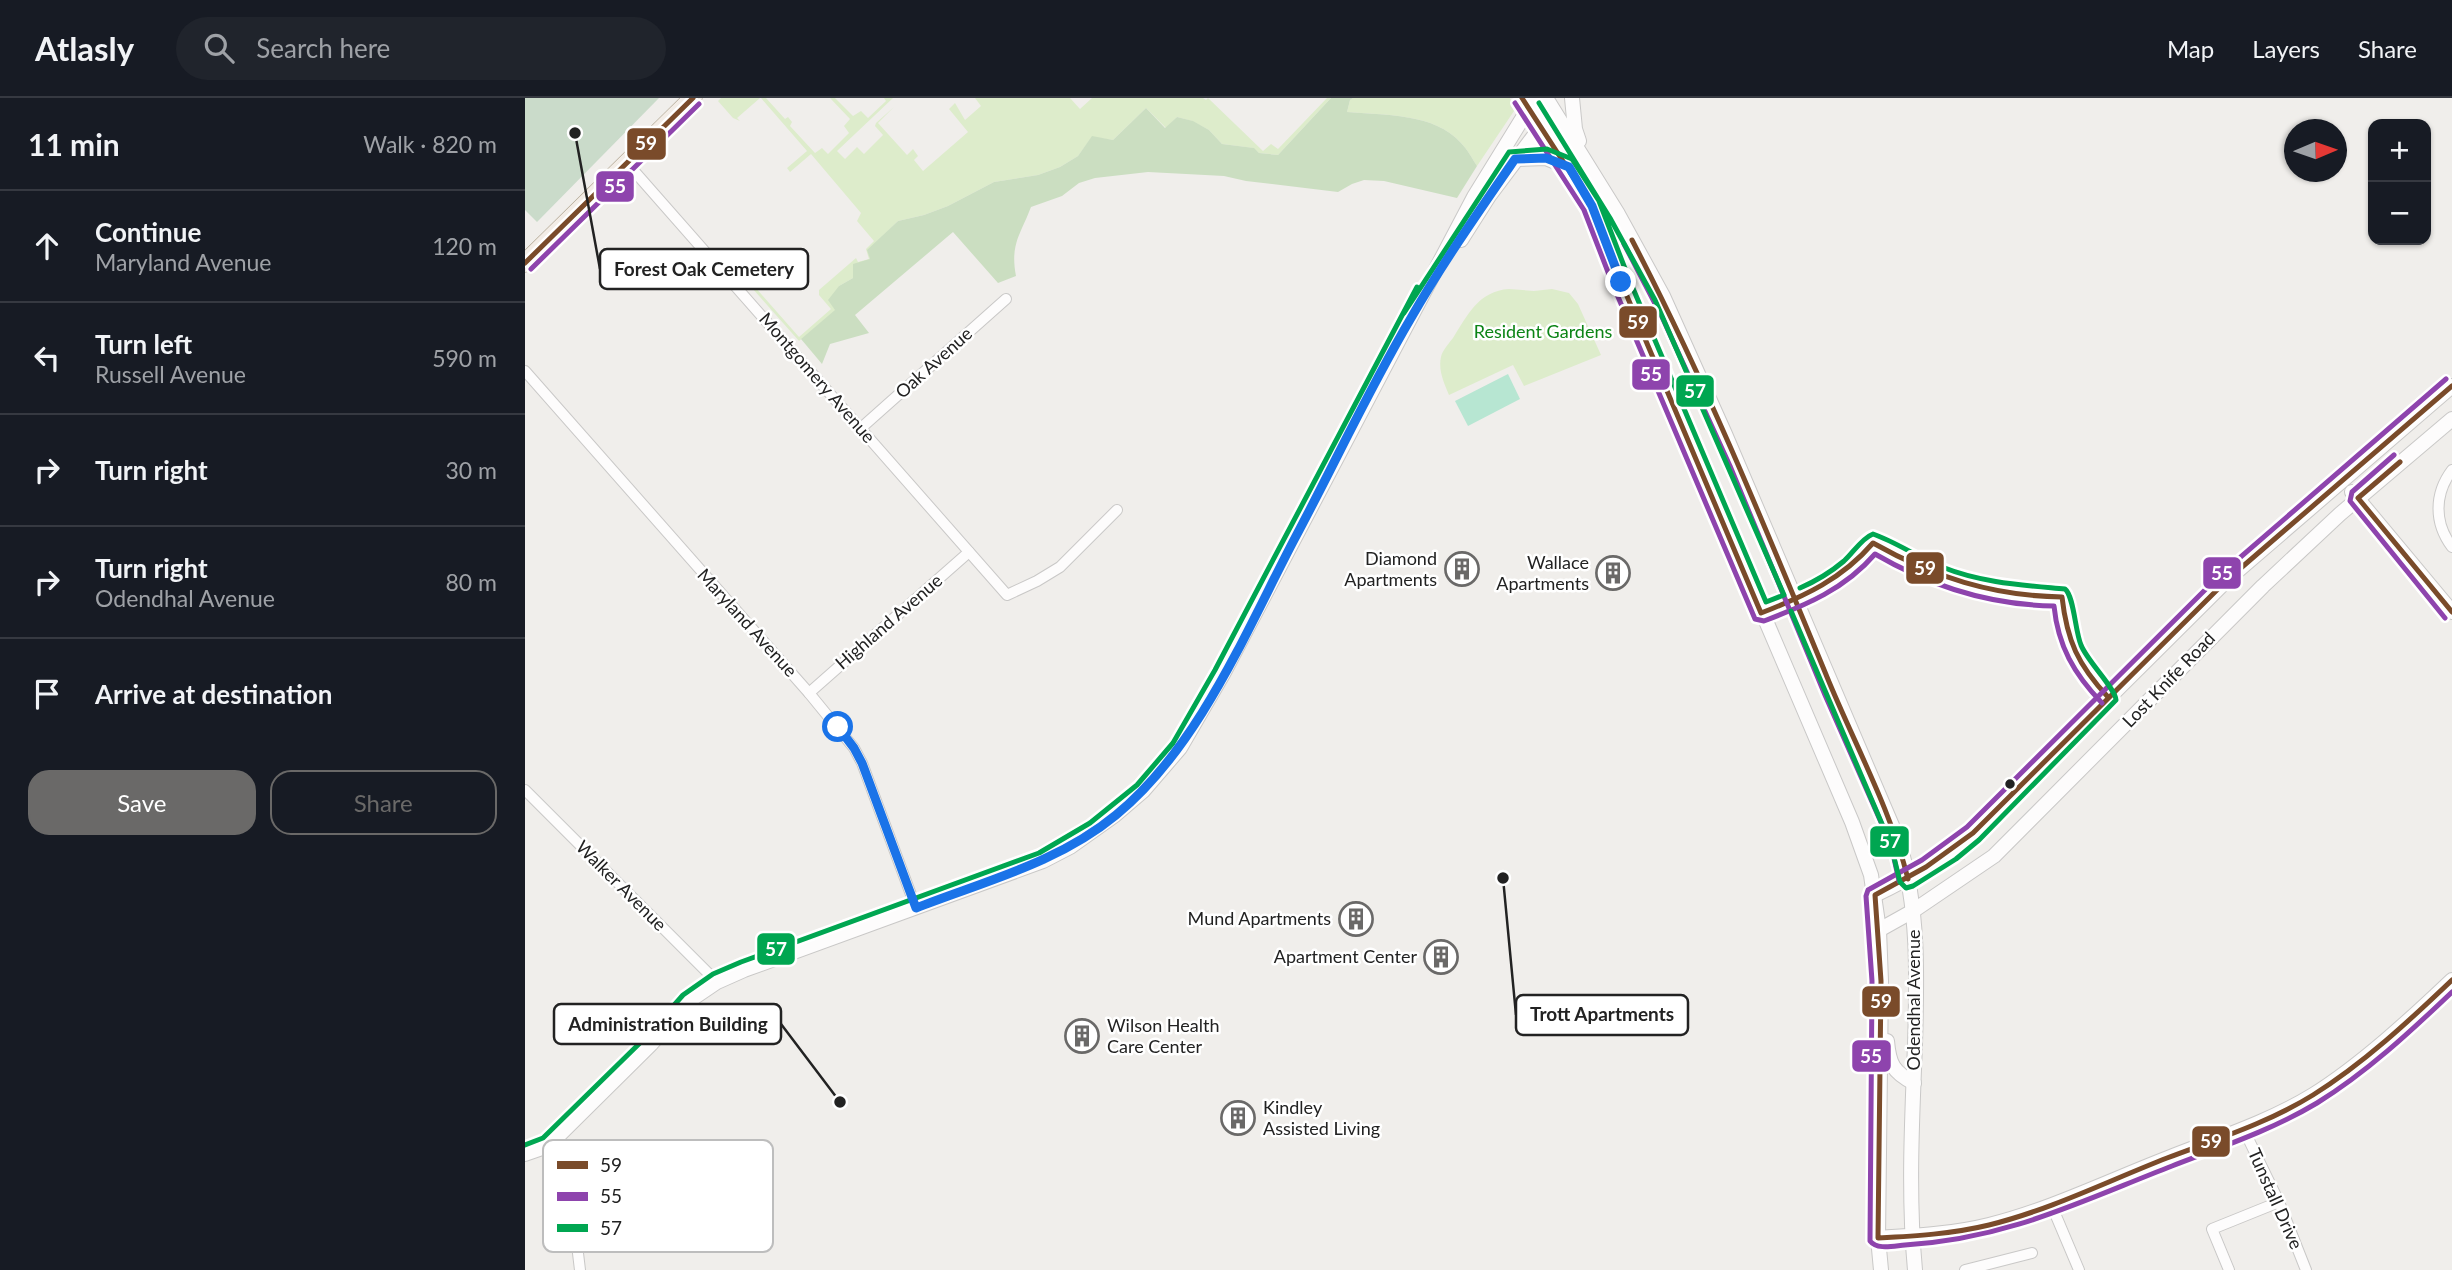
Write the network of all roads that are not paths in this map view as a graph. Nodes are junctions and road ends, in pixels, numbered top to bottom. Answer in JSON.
{"nodes":[{"id":1,"x":693,"y":98,"type":"edge"},
{"id":2,"x":1572,"y":98,"type":"edge"},
{"id":3,"x":1529,"y":101,"type":"edge"},
{"id":4,"x":1552,"y":101,"type":"edge"},
{"id":5,"x":1541,"y":128,"type":"junction"},
{"id":6,"x":1515,"y":159,"type":"junction"},
{"id":7,"x":627,"y":163,"type":"junction"},
{"id":8,"x":1587,"y":165,"type":"junction"},
{"id":9,"x":1569,"y":167,"type":"junction"},
{"id":10,"x":525,"y":263,"type":"edge"},
{"id":11,"x":1006,"y":299,"type":"dead end"},
{"id":12,"x":1411,"y":318,"type":"junction"},
{"id":13,"x":525,"y":371,"type":"edge"},
{"id":14,"x":2452,"y":386,"type":"edge"},
{"id":15,"x":2452,"y":419,"type":"edge"},
{"id":16,"x":861,"y":428,"type":"junction"},
{"id":17,"x":2452,"y":470,"type":"edge"},
{"id":18,"x":2343,"y":480,"type":"junction"},
{"id":19,"x":2358,"y":498,"type":"junction"},
{"id":20,"x":1117,"y":510,"type":"dead end"},
{"id":21,"x":2452,"y":547,"type":"edge"},
{"id":22,"x":969,"y":552,"type":"junction"},
{"id":23,"x":2452,"y":612,"type":"edge"},
{"id":24,"x":809,"y":693,"type":"junction"},
{"id":25,"x":525,"y":790,"type":"edge"},
{"id":26,"x":1908,"y":879,"type":"junction"},
{"id":27,"x":1875,"y":895,"type":"junction"},
{"id":28,"x":916,"y":908,"type":"junction"},
{"id":29,"x":1913,"y":911,"type":"junction"},
{"id":30,"x":1879,"y":930,"type":"junction"},
{"id":31,"x":2452,"y":980,"type":"edge"},
{"id":32,"x":1881,"y":981,"type":"junction"},
{"id":33,"x":717,"y":982,"type":"junction"},
{"id":34,"x":1914,"y":1083,"type":"junction"},
{"id":35,"x":2243,"y":1128,"type":"junction"},
{"id":36,"x":554,"y":1140,"type":"edge"},
{"id":37,"x":543,"y":1148,"type":"edge"},
{"id":38,"x":525,"y":1154,"type":"edge"},
{"id":39,"x":2279,"y":1202,"type":"junction"},
{"id":40,"x":2052,"y":1204,"type":"junction"},
{"id":41,"x":1912,"y":1236,"type":"junction"},
{"id":42,"x":1878,"y":1238,"type":"junction"},
{"id":43,"x":578,"y":1252,"type":"edge"},
{"id":44,"x":2032,"y":1253,"type":"dead end"},
{"id":45,"x":580,"y":1270,"type":"edge"},
{"id":46,"x":1881,"y":1270,"type":"edge"},
{"id":47,"x":1915,"y":1270,"type":"edge"},
{"id":48,"x":1965,"y":1270,"type":"edge"},
{"id":49,"x":2079,"y":1270,"type":"edge"},
{"id":50,"x":2229,"y":1270,"type":"edge"},
{"id":51,"x":2306,"y":1270,"type":"edge"}],
"edges":[{"from":1,"to":7,"type":"main road"},
{"from":2,"to":8,"type":"street"},
{"from":3,"to":5,"type":"street","name":"Odendhal Avenue"},
{"from":3,"to":12,"type":"street"},
{"from":4,"to":5,"type":"street"},
{"from":4,"to":8,"type":"street","name":"Odendhal Avenue"},
{"from":5,"to":6,"type":"street"},
{"from":5,"to":9,"type":"street","name":"Odendhal Avenue"},
{"from":6,"to":9,"type":"street"},
{"from":6,"to":12,"type":"street"},
{"from":7,"to":10,"type":"main road"},
{"from":7,"to":16,"type":"street","name":"Montgomery Avenue"},
{"from":8,"to":26,"type":"street","name":"Odendhal Avenue"},
{"from":9,"to":27,"type":"street","name":"Odendhal Avenue"},
{"from":11,"to":16,"type":"street","name":"Oak Avenue"},
{"from":12,"to":28,"type":"street"},
{"from":13,"to":24,"type":"street","name":"Maryland Avenue"},
{"from":14,"to":18,"type":"street","name":"Lost Knife Road"},
{"from":15,"to":19,"type":"street","name":"Lost Knife Road"},
{"from":16,"to":22,"type":"street","name":"Montgomery Avenue"},
{"from":17,"to":21,"type":"street"},
{"from":18,"to":19,"type":"street"},
{"from":18,"to":26,"type":"street","name":"Lost Knife Road"},
{"from":19,"to":23,"type":"street"},
{"from":19,"to":29,"type":"street","name":"Lost Knife Road"},
{"from":20,"to":22,"type":"street","name":"Montgomery Avenue"},
{"from":22,"to":24,"type":"street","name":"Highland Avenue"},
{"from":24,"to":28,"type":"street","name":"Maryland Avenue"},
{"from":25,"to":33,"type":"street","name":"Walker Avenue"},
{"from":26,"to":27,"type":"street","name":"Lost Knife Road"},
{"from":26,"to":29,"type":"street","name":"Odendhal Avenue"},
{"from":27,"to":30,"type":"street","name":"Odendhal Avenue"},
{"from":28,"to":33,"type":"street"},
{"from":29,"to":30,"type":"street","name":"Lost Knife Road"},
{"from":29,"to":34,"type":"street","name":"Odendhal Avenue"},
{"from":30,"to":32,"type":"street","name":"Odendhal Avenue"},
{"from":31,"to":35,"type":"street"},
{"from":32,"to":34,"type":"street"},
{"from":32,"to":42,"type":"street","name":"Odendhal Avenue"},
{"from":33,"to":36,"type":"street"},
{"from":34,"to":41,"type":"street","name":"Odendhal Avenue"},
{"from":35,"to":39,"type":"street","name":"Tunstall Drive"},
{"from":35,"to":40,"type":"street"},
{"from":37,"to":38,"type":"street"},
{"from":39,"to":50,"type":"street"},
{"from":39,"to":51,"type":"street","name":"Tunstall Drive"},
{"from":40,"to":41,"type":"street"},
{"from":40,"to":49,"type":"street"},
{"from":41,"to":42,"type":"street"},
{"from":41,"to":47,"type":"street","name":"Odendhal Avenue"},
{"from":42,"to":46,"type":"street","name":"Odendhal Avenue"},
{"from":43,"to":45,"type":"street"},
{"from":44,"to":48,"type":"street"}]}
